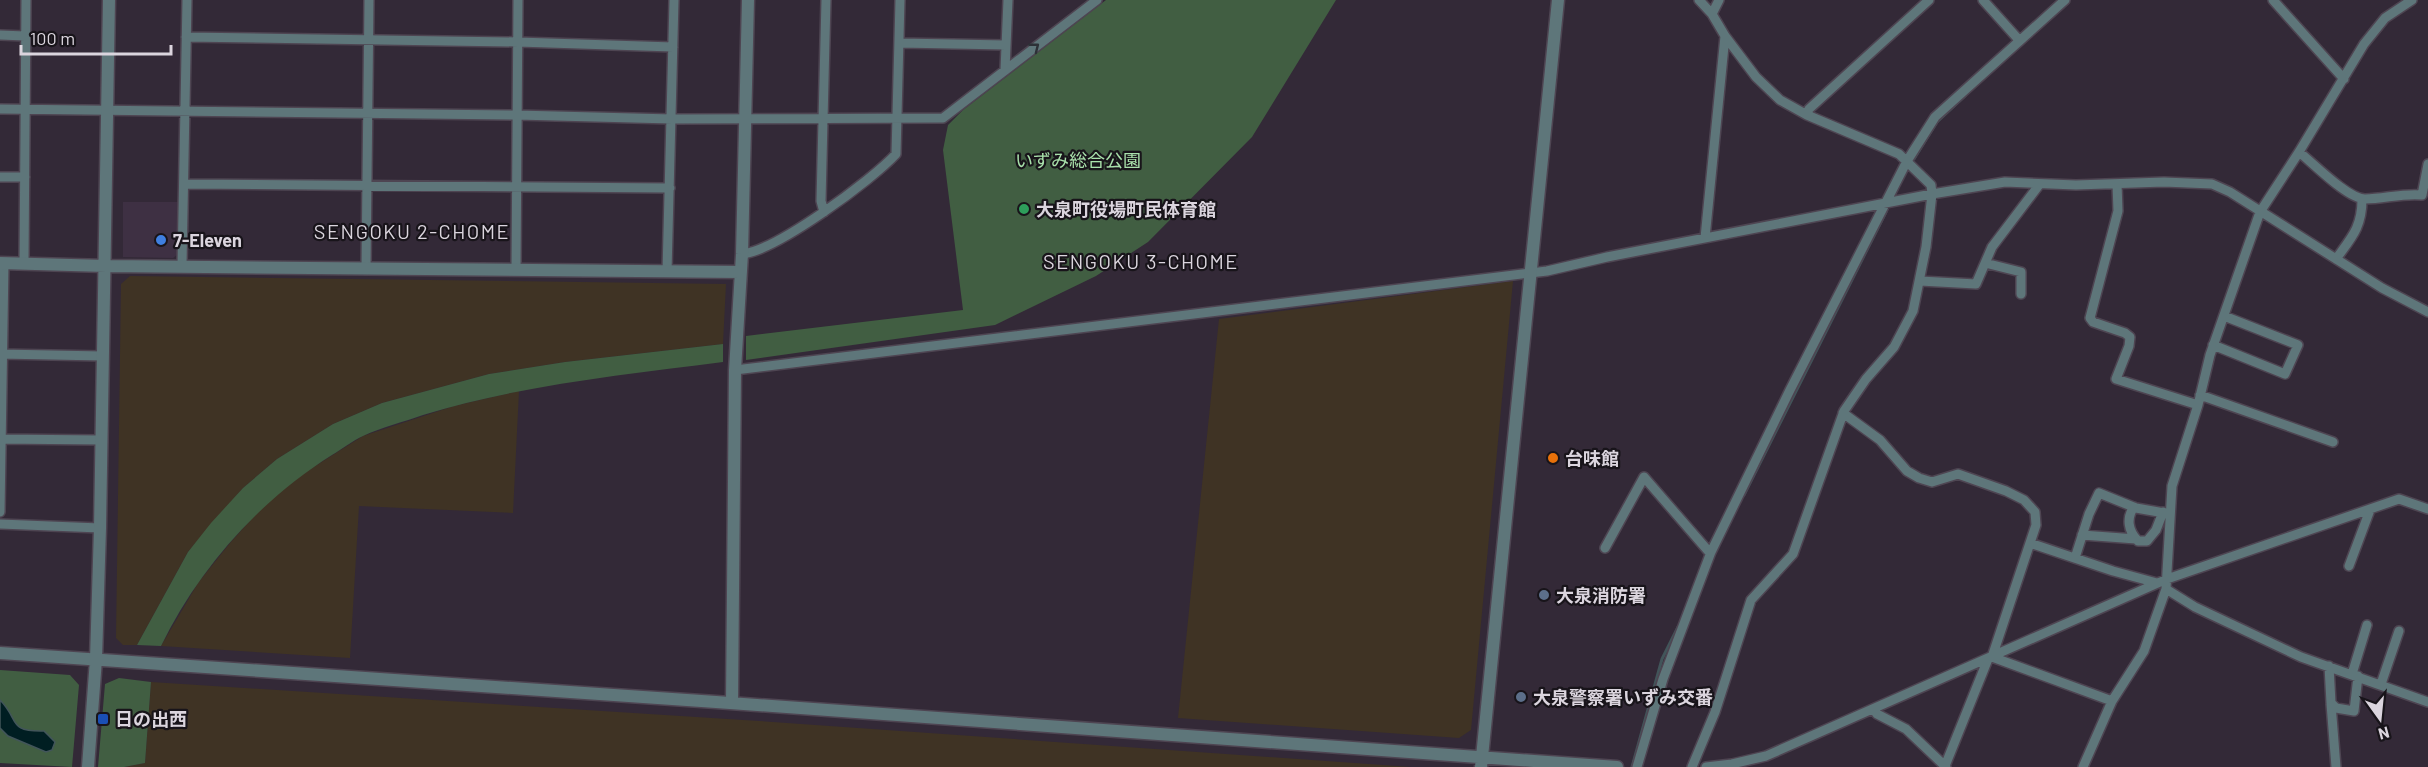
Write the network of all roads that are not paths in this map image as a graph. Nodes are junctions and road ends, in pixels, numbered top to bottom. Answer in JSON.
{"nodes":[{"id":1,"x":26,"y":0,"type":"edge"},
{"id":2,"x":109,"y":0,"type":"edge"},
{"id":3,"x":187,"y":0,"type":"edge"},
{"id":4,"x":369,"y":0,"type":"edge"},
{"id":5,"x":518,"y":0,"type":"edge"},
{"id":6,"x":674,"y":0,"type":"edge"},
{"id":7,"x":748,"y":0,"type":"edge"},
{"id":8,"x":826,"y":0,"type":"edge"},
{"id":9,"x":900,"y":0,"type":"edge"},
{"id":10,"x":1008,"y":0,"type":"edge"},
{"id":11,"x":1097,"y":0,"type":"edge"},
{"id":12,"x":1558,"y":0,"type":"edge"},
{"id":13,"x":1699,"y":0,"type":"edge"},
{"id":14,"x":1719,"y":0,"type":"edge"},
{"id":15,"x":1929,"y":0,"type":"edge"},
{"id":16,"x":1983,"y":0,"type":"edge"},
{"id":17,"x":2065,"y":0,"type":"edge"},
{"id":18,"x":2272,"y":0,"type":"edge"},
{"id":19,"x":2412,"y":0,"type":"edge"},
{"id":20,"x":1712,"y":14,"type":"junction"},
{"id":21,"x":0,"y":35,"type":"edge"},
{"id":22,"x":25,"y":36,"type":"junction"},
{"id":23,"x":1725,"y":36,"type":"junction"},
{"id":24,"x":186,"y":37,"type":"junction"},
{"id":25,"x":368,"y":40,"type":"junction"},
{"id":26,"x":2019,"y":40,"type":"junction"},
{"id":27,"x":518,"y":42,"type":"junction"},
{"id":28,"x":900,"y":43,"type":"junction"},
{"id":29,"x":1006,"y":45,"type":"junction"},
{"id":30,"x":673,"y":47,"type":"junction"},
{"id":31,"x":1005,"y":70,"type":"junction"},
{"id":32,"x":2344,"y":79,"type":"junction"},
{"id":33,"x":0,"y":109,"type":"edge"},
{"id":34,"x":26,"y":109,"type":"junction"},
{"id":35,"x":107,"y":110,"type":"junction"},
{"id":36,"x":185,"y":112,"type":"junction"},
{"id":37,"x":367,"y":114,"type":"junction"},
{"id":38,"x":517,"y":115,"type":"junction"},
{"id":39,"x":1807,"y":115,"type":"junction"},
{"id":40,"x":823,"y":118,"type":"junction"},
{"id":41,"x":898,"y":118,"type":"junction"},
{"id":42,"x":672,"y":119,"type":"junction"},
{"id":43,"x":746,"y":119,"type":"junction"},
{"id":44,"x":2299,"y":152,"type":"junction"},
{"id":45,"x":1907,"y":161,"type":"junction"},
{"id":46,"x":2428,"y":164,"type":"edge"},
{"id":47,"x":0,"y":177,"type":"edge"},
{"id":48,"x":25,"y":177,"type":"junction"},
{"id":49,"x":185,"y":184,"type":"junction"},
{"id":50,"x":2039,"y":184,"type":"junction"},
{"id":51,"x":2117,"y":184,"type":"junction"},
{"id":52,"x":367,"y":187,"type":"junction"},
{"id":53,"x":517,"y":188,"type":"junction"},
{"id":54,"x":670,"y":188,"type":"junction"},
{"id":55,"x":1932,"y":194,"type":"junction"},
{"id":56,"x":2362,"y":199,"type":"junction"},
{"id":57,"x":1887,"y":203,"type":"junction"},
{"id":58,"x":824,"y":212,"type":"junction"},
{"id":59,"x":2260,"y":212,"type":"junction"},
{"id":60,"x":1706,"y":238,"type":"junction"},
{"id":61,"x":742,"y":254,"type":"junction"},
{"id":62,"x":2336,"y":260,"type":"junction"},
{"id":63,"x":2,"y":263,"type":"edge"},
{"id":64,"x":24,"y":263,"type":"junction"},
{"id":65,"x":1985,"y":263,"type":"junction"},
{"id":66,"x":182,"y":265,"type":"junction"},
{"id":67,"x":106,"y":266,"type":"junction"},
{"id":68,"x":366,"y":268,"type":"junction"},
{"id":69,"x":516,"y":270,"type":"junction"},
{"id":70,"x":668,"y":272,"type":"junction"},
{"id":71,"x":741,"y":272,"type":"junction"},
{"id":72,"x":1530,"y":273,"type":"junction"},
{"id":73,"x":1920,"y":281,"type":"junction"},
{"id":74,"x":2021,"y":294,"type":"dead end"},
{"id":75,"x":2428,"y":312,"type":"edge"},
{"id":76,"x":2224,"y":316,"type":"junction"},
{"id":77,"x":2213,"y":345,"type":"junction"},
{"id":78,"x":1,"y":354,"type":"edge"},
{"id":79,"x":102,"y":357,"type":"junction"},
{"id":80,"x":735,"y":370,"type":"junction"},
{"id":81,"x":2199,"y":400,"type":"junction"},
{"id":82,"x":1843,"y":413,"type":"junction"},
{"id":83,"x":0,"y":439,"type":"edge"},
{"id":84,"x":101,"y":440,"type":"junction"},
{"id":85,"x":2333,"y":442,"type":"dead end"},
{"id":86,"x":2134,"y":507,"type":"junction"},
{"id":87,"x":2428,"y":509,"type":"edge"},
{"id":88,"x":2370,"y":510,"type":"junction"},
{"id":89,"x":0,"y":512,"type":"edge"},
{"id":90,"x":2166,"y":513,"type":"junction"},
{"id":91,"x":0,"y":524,"type":"edge"},
{"id":92,"x":100,"y":528,"type":"junction"},
{"id":93,"x":2082,"y":535,"type":"junction"},
{"id":94,"x":2136,"y":539,"type":"junction"},
{"id":95,"x":2030,"y":543,"type":"junction"},
{"id":96,"x":1605,"y":548,"type":"dead end"},
{"id":97,"x":1710,"y":553,"type":"junction"},
{"id":98,"x":2074,"y":558,"type":"junction"},
{"id":99,"x":2349,"y":566,"type":"dead end"},
{"id":100,"x":2163,"y":584,"type":"junction"},
{"id":101,"x":2367,"y":625,"type":"dead end"},
{"id":102,"x":2399,"y":631,"type":"dead end"},
{"id":103,"x":0,"y":653,"type":"edge"},
{"id":104,"x":1990,"y":658,"type":"junction"},
{"id":105,"x":96,"y":659,"type":"junction"},
{"id":106,"x":2329,"y":666,"type":"junction"},
{"id":107,"x":2355,"y":675,"type":"junction"},
{"id":108,"x":2380,"y":684,"type":"junction"},
{"id":109,"x":2112,"y":701,"type":"junction"},
{"id":110,"x":2428,"y":702,"type":"edge"},
{"id":111,"x":732,"y":703,"type":"junction"},
{"id":112,"x":2331,"y":703,"type":"junction"},
{"id":113,"x":1874,"y":710,"type":"junction"},
{"id":114,"x":1481,"y":762,"type":"edge"},
{"id":115,"x":88,"y":767,"type":"edge"},
{"id":116,"x":1617,"y":767,"type":"edge"},
{"id":117,"x":1637,"y":767,"type":"edge"},
{"id":118,"x":1692,"y":767,"type":"edge"},
{"id":119,"x":1706,"y":767,"type":"edge"},
{"id":120,"x":1945,"y":767,"type":"edge"},
{"id":121,"x":2083,"y":767,"type":"edge"},
{"id":122,"x":2336,"y":767,"type":"edge"}],
"edges":[{"from":1,"to":22,"type":"street"},
{"from":2,"to":35,"type":"street"},
{"from":3,"to":24,"type":"street"},
{"from":4,"to":25,"type":"street"},
{"from":5,"to":27,"type":"street"},
{"from":6,"to":30,"type":"street"},
{"from":7,"to":43,"type":"street"},
{"from":8,"to":40,"type":"street"},
{"from":9,"to":28,"type":"street"},
{"from":10,"to":29,"type":"street"},
{"from":31,"to":11,"type":"street","one_way":true},
{"from":12,"to":72,"type":"street"},
{"from":13,"to":20,"type":"street"},
{"from":14,"to":20,"type":"street"},
{"from":15,"to":39,"type":"street"},
{"from":16,"to":26,"type":"street"},
{"from":17,"to":26,"type":"street"},
{"from":18,"to":32,"type":"street"},
{"from":19,"to":32,"type":"street"},
{"from":20,"to":23,"type":"street"},
{"from":21,"to":22,"type":"street"},
{"from":22,"to":34,"type":"street"},
{"from":23,"to":39,"type":"street"},
{"from":23,"to":60,"type":"street"},
{"from":24,"to":25,"type":"street"},
{"from":24,"to":36,"type":"street"},
{"from":25,"to":27,"type":"street"},
{"from":25,"to":37,"type":"street"},
{"from":26,"to":45,"type":"street"},
{"from":27,"to":30,"type":"street"},
{"from":27,"to":38,"type":"street"},
{"from":28,"to":29,"type":"street"},
{"from":28,"to":41,"type":"street"},
{"from":29,"to":31,"type":"street"},
{"from":30,"to":42,"type":"street"},
{"from":31,"to":41,"type":"street"},
{"from":32,"to":44,"type":"street"},
{"from":33,"to":34,"type":"street"},
{"from":34,"to":35,"type":"street"},
{"from":34,"to":48,"type":"street"},
{"from":35,"to":36,"type":"street"},
{"from":35,"to":67,"type":"street"},
{"from":36,"to":37,"type":"street"},
{"from":36,"to":49,"type":"street"},
{"from":37,"to":38,"type":"street"},
{"from":37,"to":52,"type":"street"},
{"from":38,"to":42,"type":"street"},
{"from":38,"to":53,"type":"street"},
{"from":39,"to":45,"type":"street"},
{"from":40,"to":41,"type":"street"},
{"from":40,"to":43,"type":"street"},
{"from":40,"to":58,"type":"street"},
{"from":41,"to":58,"type":"street"},
{"from":42,"to":43,"type":"street"},
{"from":42,"to":54,"type":"street"},
{"from":43,"to":61,"type":"street"},
{"from":44,"to":56,"type":"street"},
{"from":44,"to":59,"type":"street"},
{"from":45,"to":55,"type":"street"},
{"from":45,"to":57,"type":"street"},
{"from":46,"to":56,"type":"street"},
{"from":47,"to":48,"type":"street"},
{"from":48,"to":64,"type":"street"},
{"from":49,"to":52,"type":"street"},
{"from":49,"to":66,"type":"street"},
{"from":50,"to":51,"type":"street"},
{"from":50,"to":55,"type":"street"},
{"from":50,"to":65,"type":"street"},
{"from":51,"to":59,"type":"street"},
{"from":51,"to":81,"type":"street"},
{"from":52,"to":53,"type":"street"},
{"from":52,"to":68,"type":"street"},
{"from":53,"to":54,"type":"street"},
{"from":53,"to":69,"type":"street"},
{"from":54,"to":70,"type":"street"},
{"from":55,"to":57,"type":"street"},
{"from":55,"to":73,"type":"street"},
{"from":56,"to":62,"type":"street"},
{"from":57,"to":60,"type":"street"},
{"from":57,"to":97,"type":"street"},
{"from":58,"to":61,"type":"street"},
{"from":59,"to":62,"type":"street"},
{"from":59,"to":76,"type":"street"},
{"from":60,"to":72,"type":"street"},
{"from":61,"to":71,"type":"street"},
{"from":62,"to":75,"type":"street"},
{"from":63,"to":64,"type":"street"},
{"from":63,"to":78,"type":"street"},
{"from":64,"to":67,"type":"street"},
{"from":65,"to":73,"type":"street"},
{"from":65,"to":74,"type":"street"},
{"from":66,"to":67,"type":"street"},
{"from":66,"to":68,"type":"street"},
{"from":67,"to":79,"type":"street"},
{"from":68,"to":69,"type":"street"},
{"from":69,"to":70,"type":"street"},
{"from":70,"to":71,"type":"street"},
{"from":71,"to":80,"type":"street"},
{"from":72,"to":80,"type":"street"},
{"from":72,"to":114,"type":"street"},
{"from":73,"to":82,"type":"street"},
{"from":76,"to":77,"type":"street"},
{"from":76,"to":77,"type":"street"},
{"from":77,"to":81,"type":"street"},
{"from":78,"to":79,"type":"street"},
{"from":78,"to":83,"type":"street"},
{"from":79,"to":84,"type":"street"},
{"from":80,"to":111,"type":"street"},
{"from":81,"to":85,"type":"street"},
{"from":81,"to":90,"type":"street"},
{"from":82,"to":95,"type":"street"},
{"from":82,"to":118,"type":"street"},
{"from":83,"to":84,"type":"street"},
{"from":83,"to":89,"type":"street"},
{"from":84,"to":92,"type":"street"},
{"from":86,"to":90,"type":"street"},
{"from":86,"to":93,"type":"street"},
{"from":86,"to":94,"type":"street"},
{"from":87,"to":88,"type":"street"},
{"from":88,"to":99,"type":"street"},
{"from":88,"to":100,"type":"street"},
{"from":90,"to":94,"type":"street"},
{"from":90,"to":100,"type":"street"},
{"from":91,"to":92,"type":"street"},
{"from":92,"to":105,"type":"street"},
{"from":93,"to":94,"type":"street"},
{"from":93,"to":98,"type":"street"},
{"from":95,"to":98,"type":"street"},
{"from":95,"to":104,"type":"street"},
{"from":96,"to":97,"type":"street"},
{"from":97,"to":117,"type":"street"},
{"from":98,"to":100,"type":"street"},
{"from":100,"to":104,"type":"street"},
{"from":100,"to":106,"type":"street"},
{"from":100,"to":109,"type":"street"},
{"from":101,"to":107,"type":"street"},
{"from":102,"to":108,"type":"street"},
{"from":103,"to":105,"type":"street"},
{"from":104,"to":109,"type":"street"},
{"from":104,"to":113,"type":"street"},
{"from":104,"to":120,"type":"street"},
{"from":105,"to":111,"type":"street"},
{"from":105,"to":115,"type":"street"},
{"from":106,"to":107,"type":"street"},
{"from":106,"to":112,"type":"street"},
{"from":107,"to":108,"type":"street"},
{"from":107,"to":112,"type":"street"},
{"from":108,"to":110,"type":"street"},
{"from":109,"to":121,"type":"street"},
{"from":111,"to":114,"type":"street"},
{"from":112,"to":122,"type":"street"},
{"from":113,"to":119,"type":"street"},
{"from":113,"to":120,"type":"street"},
{"from":114,"to":116,"type":"street"}]}
